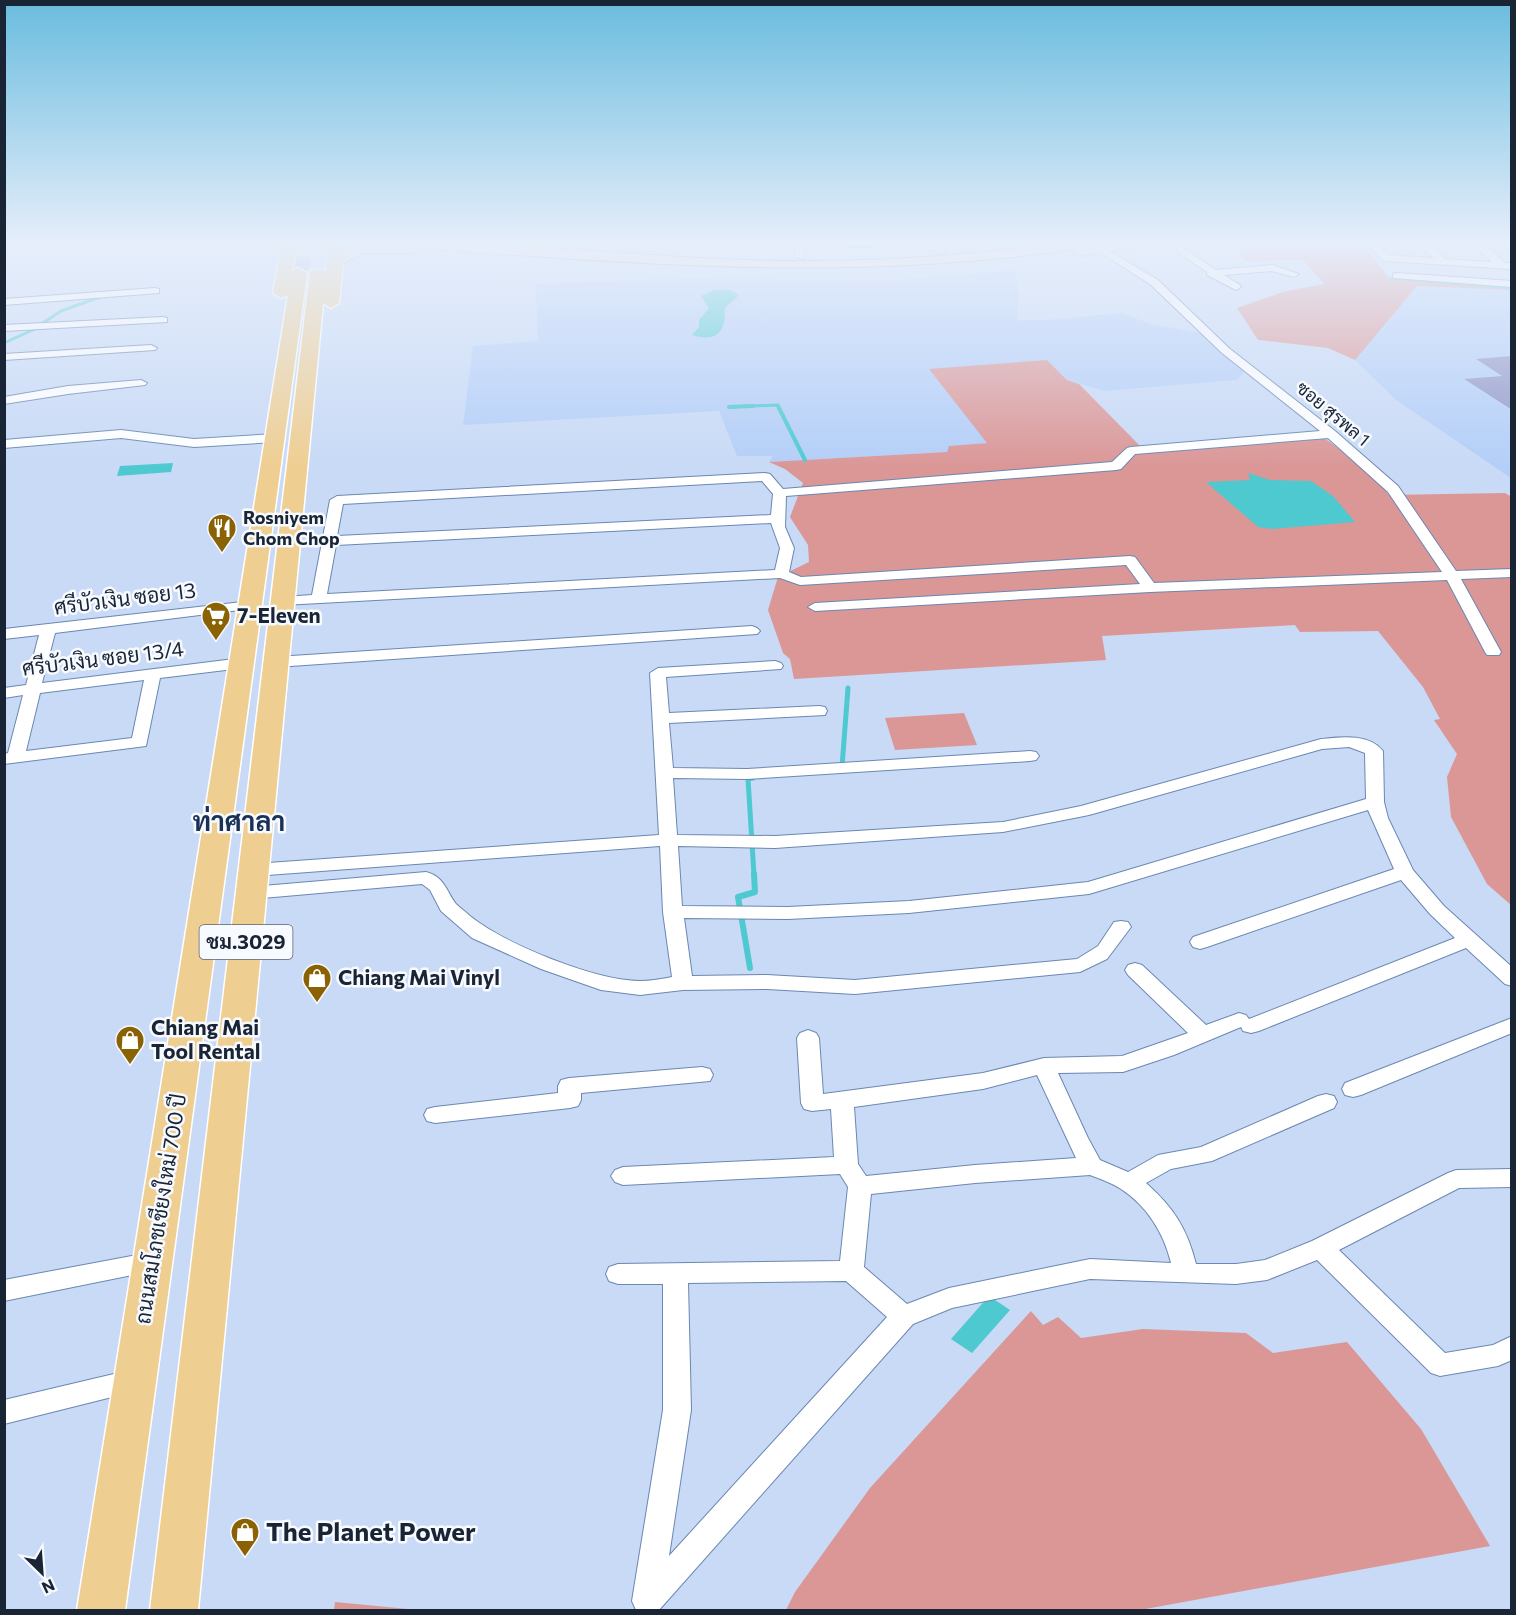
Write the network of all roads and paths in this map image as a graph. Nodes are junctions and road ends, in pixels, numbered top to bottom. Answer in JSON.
{"nodes":[{"id":1,"x":275,"y":317,"type":"edge"},
{"id":2,"x":312,"y":317,"type":"edge"},
{"id":3,"x":1191,"y":317,"type":"edge"},
{"id":4,"x":163,"y":320,"type":"dead end"},
{"id":5,"x":4,"y":328,"type":"edge"},
{"id":6,"x":151,"y":348,"type":"dead end"},
{"id":7,"x":4,"y":357,"type":"edge"},
{"id":8,"x":141,"y":383,"type":"dead end"},
{"id":9,"x":4,"y":401,"type":"edge"},
{"id":10,"x":286,"y":420,"type":"junction"},
{"id":11,"x":1331,"y":434,"type":"junction"},
{"id":12,"x":4,"y":444,"type":"edge"},
{"id":13,"x":780,"y":492,"type":"junction"},
{"id":14,"x":777,"y":519,"type":"junction"},
{"id":15,"x":329,"y":541,"type":"junction"},
{"id":16,"x":1512,"y":573,"type":"edge"},
{"id":17,"x":781,"y":574,"type":"junction"},
{"id":18,"x":1451,"y":574,"type":"junction"},
{"id":19,"x":1150,"y":588,"type":"junction"},
{"id":20,"x":319,"y":599,"type":"junction"},
{"id":21,"x":283,"y":601,"type":"junction"},
{"id":22,"x":251,"y":605,"type":"junction"},
{"id":23,"x":815,"y":607,"type":"dead end"},
{"id":24,"x":48,"y":629,"type":"junction"},
{"id":25,"x":752,"y":631,"type":"dead end"},
{"id":26,"x":4,"y":634,"type":"edge"},
{"id":27,"x":1493,"y":652,"type":"dead end"},
{"id":28,"x":276,"y":662,"type":"junction"},
{"id":29,"x":242,"y":663,"type":"junction"},
{"id":30,"x":775,"y":666,"type":"dead end"},
{"id":31,"x":153,"y":674,"type":"junction"},
{"id":32,"x":33,"y":689,"type":"junction"},
{"id":33,"x":4,"y":693,"type":"edge"},
{"id":34,"x":819,"y":711,"type":"dead end"},
{"id":35,"x":661,"y":718,"type":"junction"},
{"id":36,"x":1030,"y":756,"type":"dead end"},
{"id":37,"x":10,"y":758,"type":"edge"},
{"id":38,"x":664,"y":773,"type":"junction"},
{"id":39,"x":1375,"y":802,"type":"junction"},
{"id":40,"x":668,"y":839,"type":"junction"},
{"id":41,"x":1405,"y":872,"type":"junction"},
{"id":42,"x":253,"y":882,"type":"junction"},
{"id":43,"x":673,"y":912,"type":"junction"},
{"id":44,"x":1121,"y":927,"type":"dead end"},
{"id":45,"x":1468,"y":940,"type":"junction"},
{"id":46,"x":1200,"y":942,"type":"dead end"},
{"id":47,"x":1135,"y":970,"type":"dead end"},
{"id":48,"x":1512,"y":979,"type":"edge"},
{"id":49,"x":683,"y":983,"type":"junction"},
{"id":50,"x":1512,"y":1025,"type":"edge"},
{"id":51,"x":1202,"y":1034,"type":"junction"},
{"id":52,"x":808,"y":1038,"type":"dead end"},
{"id":53,"x":1044,"y":1066,"type":"junction"},
{"id":54,"x":702,"y":1075,"type":"dead end"},
{"id":55,"x":1353,"y":1089,"type":"dead end"},
{"id":56,"x":842,"y":1100,"type":"junction"},
{"id":57,"x":1326,"y":1102,"type":"dead end"},
{"id":58,"x":435,"y":1115,"type":"dead end"},
{"id":59,"x":846,"y":1166,"type":"junction"},
{"id":60,"x":1092,"y":1166,"type":"junction"},
{"id":61,"x":623,"y":1176,"type":"dead end"},
{"id":62,"x":1512,"y":1178,"type":"edge"},
{"id":63,"x":1129,"y":1182,"type":"junction"},
{"id":64,"x":860,"y":1186,"type":"junction"},
{"id":65,"x":1321,"y":1248,"type":"junction"},
{"id":66,"x":153,"y":1262,"type":"junction"},
{"id":67,"x":850,"y":1271,"type":"junction"},
{"id":68,"x":675,"y":1273,"type":"junction"},
{"id":69,"x":618,"y":1274,"type":"dead end"},
{"id":70,"x":1186,"y":1274,"type":"junction"},
{"id":71,"x":4,"y":1291,"type":"edge"},
{"id":72,"x":904,"y":1316,"type":"junction"},
{"id":73,"x":1512,"y":1347,"type":"edge"},
{"id":74,"x":135,"y":1381,"type":"junction"},
{"id":75,"x":4,"y":1412,"type":"edge"},
{"id":76,"x":642,"y":1606,"type":"edge"},
{"id":77,"x":100,"y":1611,"type":"edge"},
{"id":78,"x":174,"y":1611,"type":"edge"}],
"edges":[{"from":1,"to":10,"type":"main road"},
{"from":2,"to":10,"type":"main road","name":"ถนนสมโภชเชียงใหม่ 700 ปี","number":"ชม.3029"},
{"from":3,"to":11,"type":"street","name":"ซอย สุรพล 1"},
{"from":4,"to":5,"type":"street"},
{"from":6,"to":7,"type":"street"},
{"from":8,"to":9,"type":"street"},
{"from":10,"to":12,"type":"street"},
{"from":10,"to":21,"type":"main road","name":"ถนนสมโภชเชียงใหม่ 700 ปี","number":"ชม.3029"},
{"from":10,"to":22,"type":"main road","name":"ถนนสมโภชเชียงใหม่ 700 ปี","number":"ชม.3029"},
{"from":11,"to":13,"type":"street"},
{"from":11,"to":18,"type":"street","name":"ซอย สุรพล 1"},
{"from":13,"to":14,"type":"street"},
{"from":13,"to":15,"type":"street"},
{"from":14,"to":15,"type":"street"},
{"from":14,"to":17,"type":"street"},
{"from":15,"to":20,"type":"street"},
{"from":16,"to":18,"type":"street"},
{"from":17,"to":19,"type":"street"},
{"from":17,"to":20,"type":"street"},
{"from":18,"to":19,"type":"street"},
{"from":18,"to":27,"type":"street","name":"ซอย สุรพล 1"},
{"from":19,"to":23,"type":"street"},
{"from":20,"to":21,"type":"street"},
{"from":21,"to":28,"type":"main road","name":"ถนนสมโภชเชียงใหม่ 700 ปี","number":"ชม.3029"},
{"from":22,"to":24,"type":"street","name":"ศรีบัวเงิน ซอย 13"},
{"from":22,"to":29,"type":"main road","name":"ถนนสมโภชเชียงใหม่ 700 ปี","number":"ชม.3029"},
{"from":24,"to":26,"type":"street","name":"ศรีบัวเงิน ซอย 13"},
{"from":24,"to":32,"type":"street"},
{"from":25,"to":28,"type":"street"},
{"from":28,"to":42,"type":"main road","name":"ถนนสมโภชเชียงใหม่ 700 ปี","number":"ชม.3029"},
{"from":29,"to":31,"type":"street","name":"ศรีบัวเงิน ซอย 13/4"},
{"from":29,"to":66,"type":"main road","name":"ถนนสมโภชเชียงใหม่ 700 ปี","number":"ชม.3029"},
{"from":30,"to":35,"type":"street"},
{"from":31,"to":32,"type":"street","name":"ศรีบัวเงิน ซอย 13/4"},
{"from":31,"to":37,"type":"street"},
{"from":32,"to":33,"type":"street","name":"ศรีบัวเงิน ซอย 13/4"},
{"from":32,"to":37,"type":"street"},
{"from":34,"to":35,"type":"street"},
{"from":35,"to":38,"type":"street"},
{"from":36,"to":38,"type":"street"},
{"from":38,"to":40,"type":"street"},
{"from":39,"to":40,"type":"street"},
{"from":39,"to":41,"type":"street"},
{"from":39,"to":43,"type":"street"},
{"from":40,"to":42,"type":"street"},
{"from":40,"to":43,"type":"street"},
{"from":41,"to":45,"type":"street"},
{"from":41,"to":46,"type":"street"},
{"from":42,"to":49,"type":"street"},
{"from":42,"to":78,"type":"main road","name":"ถนนสมโภชเชียงใหม่ 700 ปี","number":"ชม.3029"},
{"from":43,"to":49,"type":"street"},
{"from":44,"to":49,"type":"street"},
{"from":45,"to":48,"type":"street"},
{"from":45,"to":51,"type":"street"},
{"from":47,"to":51,"type":"street"},
{"from":50,"to":55,"type":"street"},
{"from":51,"to":53,"type":"street"},
{"from":52,"to":56,"type":"street"},
{"from":53,"to":56,"type":"street"},
{"from":53,"to":60,"type":"street"},
{"from":54,"to":58,"type":"street"},
{"from":56,"to":59,"type":"street"},
{"from":57,"to":63,"type":"street"},
{"from":59,"to":61,"type":"street"},
{"from":59,"to":64,"type":"street"},
{"from":60,"to":63,"type":"street"},
{"from":60,"to":64,"type":"street"},
{"from":62,"to":65,"type":"street"},
{"from":63,"to":70,"type":"street"},
{"from":64,"to":67,"type":"street"},
{"from":65,"to":70,"type":"street"},
{"from":65,"to":73,"type":"street"},
{"from":66,"to":71,"type":"street"},
{"from":66,"to":74,"type":"main road","name":"ถนนสมโภชเชียงใหม่ 700 ปี","number":"ชม.3029"},
{"from":67,"to":68,"type":"street"},
{"from":67,"to":72,"type":"street"},
{"from":68,"to":69,"type":"street"},
{"from":68,"to":76,"type":"street"},
{"from":70,"to":72,"type":"street"},
{"from":72,"to":76,"type":"street"},
{"from":74,"to":75,"type":"street"},
{"from":74,"to":77,"type":"main road","name":"ถนนสมโภชเชียงใหม่ 700 ปี","number":"ชม.3029"}]}
